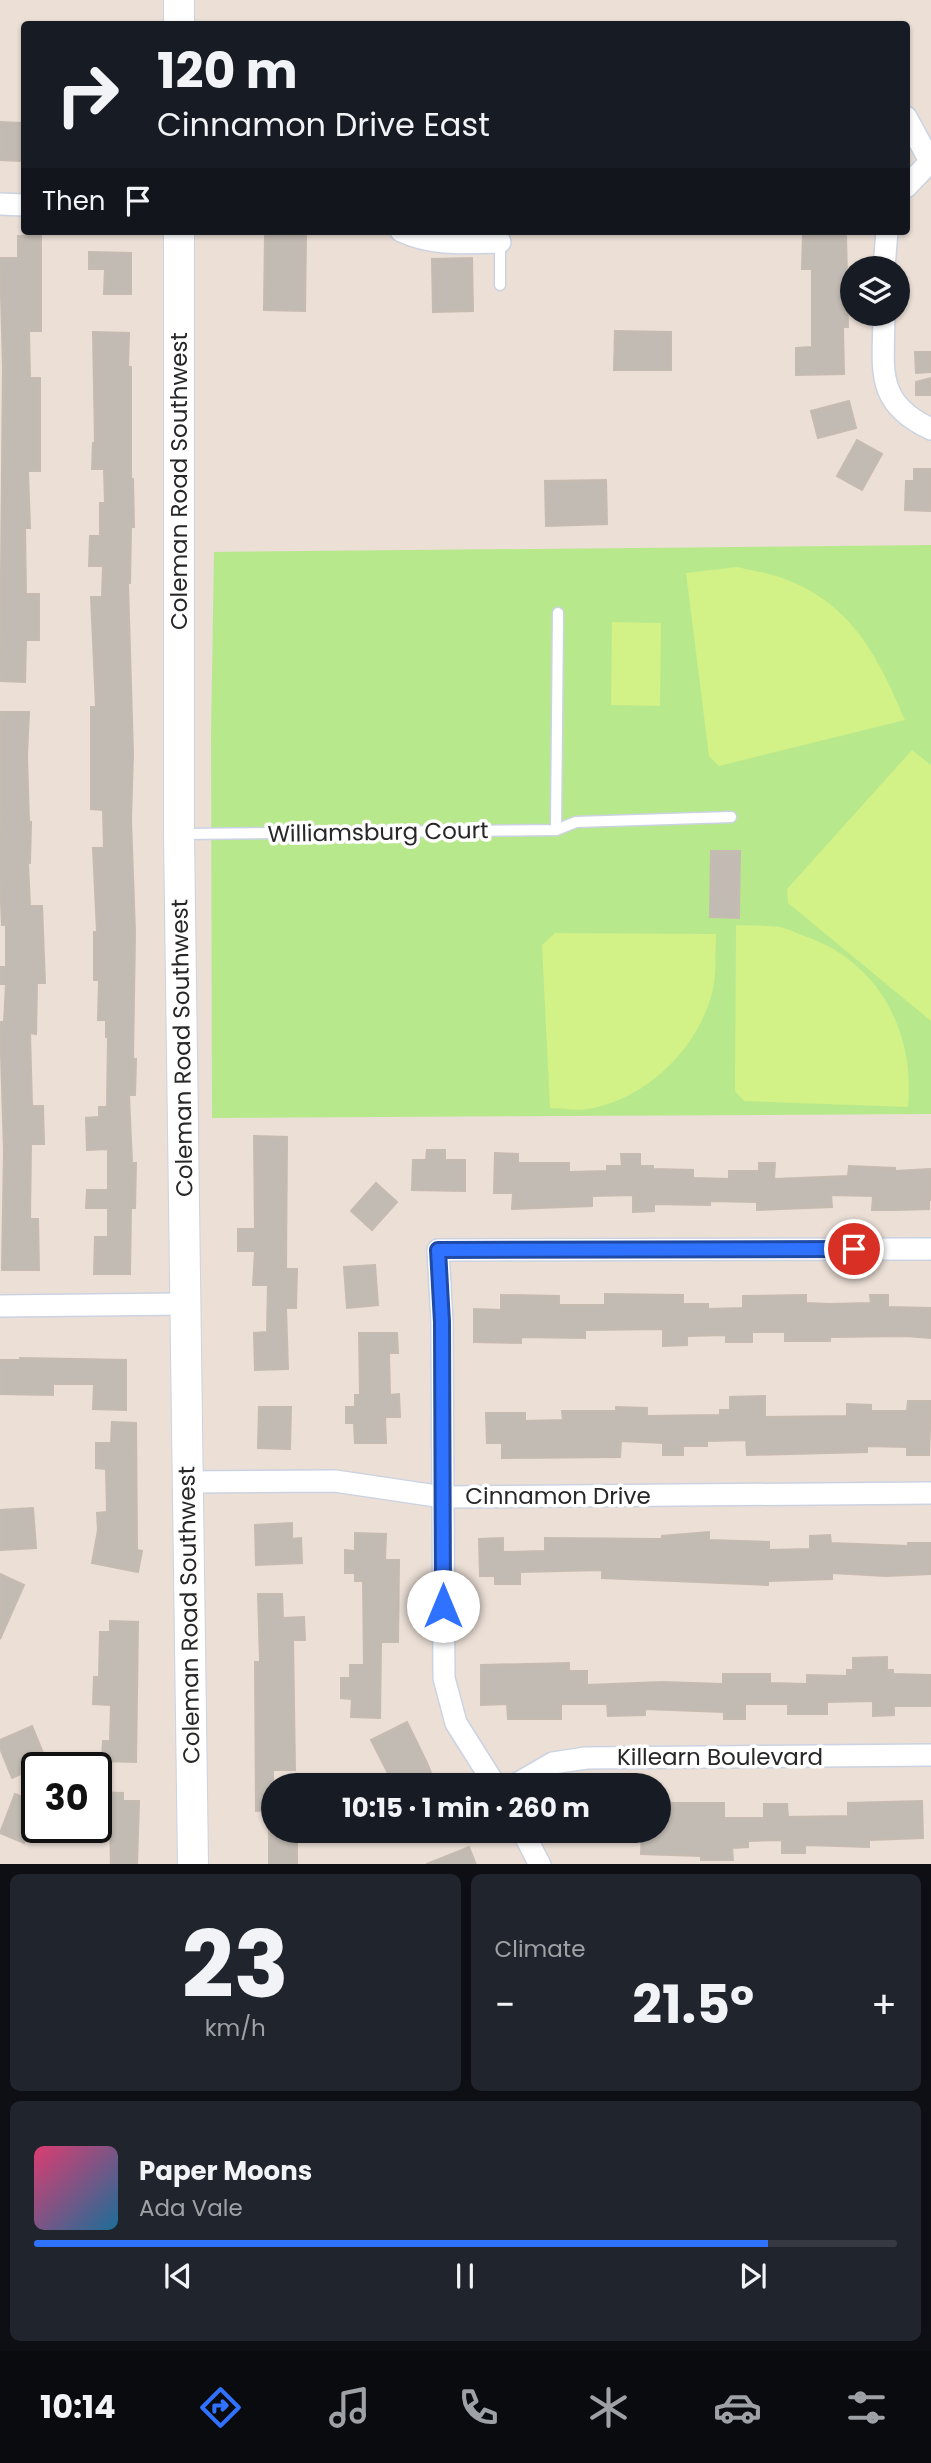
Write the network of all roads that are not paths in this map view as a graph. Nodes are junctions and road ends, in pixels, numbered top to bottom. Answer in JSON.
{"nodes":[{"id":1,"x":179,"y":0,"type":"edge"},
{"id":2,"x":179,"y":21,"type":"edge"},
{"id":3,"x":910,"y":124,"type":"edge"},
{"id":4,"x":931,"y":162,"type":"edge"},
{"id":5,"x":910,"y":183,"type":"edge"},
{"id":6,"x":0,"y":204,"type":"edge"},
{"id":7,"x":21,"y":205,"type":"edge"},
{"id":8,"x":178,"y":235,"type":"edge"},
{"id":9,"x":411,"y":235,"type":"edge"},
{"id":10,"x":887,"y":235,"type":"edge"},
{"id":11,"x":500,"y":242,"type":"joint"},
{"id":12,"x":885,"y":256,"type":"edge"},
{"id":13,"x":500,"y":285,"type":"dead end"},
{"id":14,"x":884,"y":326,"type":"edge"},
{"id":15,"x":931,"y":429,"type":"edge"},
{"id":16,"x":558,"y":613,"type":"dead end"},
{"id":17,"x":731,"y":817,"type":"dead end"},
{"id":18,"x":556,"y":830,"type":"junction"},
{"id":19,"x":179,"y":834,"type":"junction"},
{"id":20,"x":931,"y":1249,"type":"edge"},
{"id":21,"x":184,"y":1304,"type":"junction"},
{"id":22,"x":0,"y":1306,"type":"edge"},
{"id":23,"x":187,"y":1482,"type":"junction"},
{"id":24,"x":931,"y":1493,"type":"edge"},
{"id":25,"x":443,"y":1497,"type":"junction"},
{"id":26,"x":931,"y":1755,"type":"edge"},
{"id":27,"x":487,"y":1773,"type":"edge"},
{"id":28,"x":536,"y":1773,"type":"edge"},
{"id":29,"x":529,"y":1843,"type":"edge"},
{"id":30,"x":193,"y":1864,"type":"edge"},
{"id":31,"x":540,"y":1864,"type":"edge"}],
"edges":[{"from":1,"to":2,"type":"street"},
{"from":3,"to":4,"type":"street"},
{"from":4,"to":5,"type":"street"},
{"from":6,"to":7,"type":"street"},
{"from":8,"to":19,"type":"street","name":"Coleman Road Southwest"},
{"from":9,"to":11,"type":"street"},
{"from":10,"to":12,"type":"street"},
{"from":11,"to":13,"type":"lane"},
{"from":14,"to":15,"type":"street"},
{"from":16,"to":18,"type":"lane"},
{"from":17,"to":18,"type":"lane","name":"Williamsburg Court"},
{"from":18,"to":19,"type":"lane","name":"Williamsburg Court"},
{"from":19,"to":21,"type":"street","name":"Coleman Road Southwest"},
{"from":20,"to":25,"type":"street"},
{"from":21,"to":22,"type":"street"},
{"from":21,"to":23,"type":"street","name":"Coleman Road Southwest"},
{"from":23,"to":25,"type":"street","name":"Cinnamon Drive"},
{"from":23,"to":30,"type":"street","name":"Coleman Road Southwest"},
{"from":24,"to":25,"type":"street","name":"Cinnamon Drive"},
{"from":25,"to":27,"type":"street"},
{"from":26,"to":28,"type":"street","name":"Killearn Boulevard"},
{"from":29,"to":31,"type":"street"}]}
